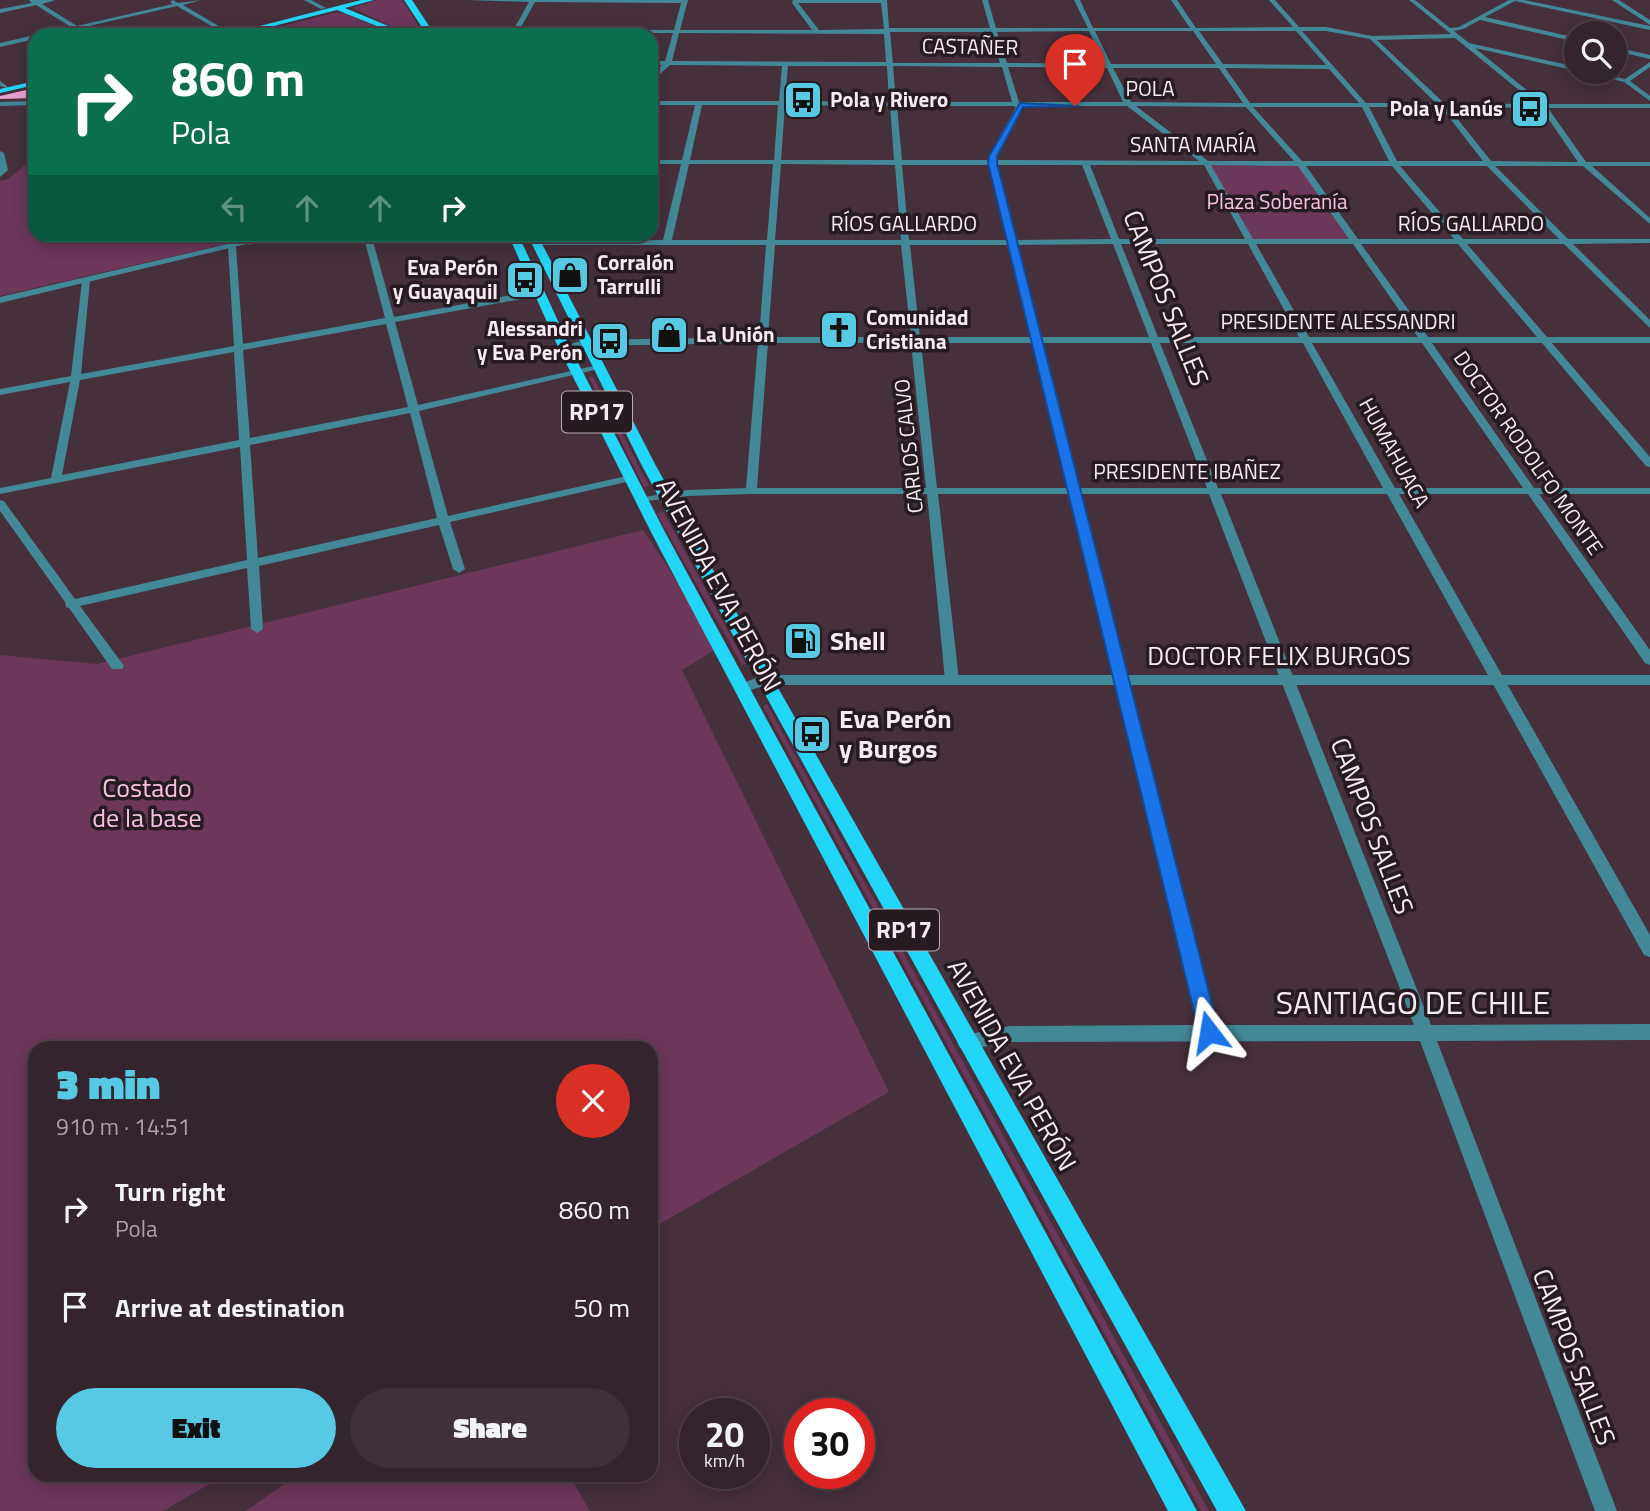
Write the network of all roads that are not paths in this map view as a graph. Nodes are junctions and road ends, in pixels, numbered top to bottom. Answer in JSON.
{"nodes":[{"id":1,"x":53,"y":0,"type":"edge"},
{"id":2,"x":168,"y":0,"type":"edge"},
{"id":3,"x":198,"y":0,"type":"edge"},
{"id":4,"x":307,"y":0,"type":"edge"},
{"id":5,"x":354,"y":0,"type":"edge"},
{"id":6,"x":370,"y":0,"type":"edge"},
{"id":7,"x":408,"y":0,"type":"edge"},
{"id":8,"x":471,"y":0,"type":"edge"},
{"id":9,"x":533,"y":0,"type":"edge"},
{"id":10,"x":685,"y":0,"type":"edge"},
{"id":11,"x":985,"y":0,"type":"edge"},
{"id":12,"x":1077,"y":0,"type":"edge"},
{"id":13,"x":1174,"y":0,"type":"edge"},
{"id":14,"x":1272,"y":0,"type":"edge"},
{"id":15,"x":1412,"y":0,"type":"edge"},
{"id":16,"x":1515,"y":0,"type":"edge"},
{"id":17,"x":1615,"y":0,"type":"edge"},
{"id":18,"x":796,"y":1,"type":"edge"},
{"id":19,"x":884,"y":1,"type":"edge"},
{"id":20,"x":34,"y":2,"type":"edge"},
{"id":21,"x":177,"y":5,"type":"junction"},
{"id":22,"x":323,"y":8,"type":"junction"},
{"id":23,"x":338,"y":8,"type":"junction"},
{"id":24,"x":0,"y":11,"type":"edge"},
{"id":25,"x":1480,"y":18,"type":"junction"},
{"id":26,"x":1650,"y":23,"type":"edge"},
{"id":27,"x":76,"y":28,"type":"joint"},
{"id":28,"x":218,"y":28,"type":"edge"},
{"id":29,"x":251,"y":28,"type":"edge"},
{"id":30,"x":254,"y":28,"type":"edge"},
{"id":31,"x":388,"y":28,"type":"edge"},
{"id":32,"x":426,"y":28,"type":"edge"},
{"id":33,"x":518,"y":28,"type":"edge"},
{"id":34,"x":1297,"y":29,"type":"junction"},
{"id":35,"x":1650,"y":29,"type":"edge"},
{"id":36,"x":1094,"y":30,"type":"junction"},
{"id":37,"x":1195,"y":30,"type":"junction"},
{"id":38,"x":1450,"y":30,"type":"junction"},
{"id":39,"x":886,"y":31,"type":"junction"},
{"id":40,"x":995,"y":31,"type":"junction"},
{"id":41,"x":658,"y":32,"type":"edge"},
{"id":42,"x":676,"y":32,"type":"junction"},
{"id":43,"x":817,"y":32,"type":"junction"},
{"id":44,"x":1457,"y":36,"type":"junction"},
{"id":45,"x":1564,"y":37,"type":"edge"},
{"id":46,"x":1372,"y":38,"type":"junction"},
{"id":47,"x":28,"y":39,"type":"edge"},
{"id":48,"x":0,"y":45,"type":"edge"},
{"id":49,"x":1468,"y":45,"type":"junction"},
{"id":50,"x":1627,"y":52,"type":"edge"},
{"id":51,"x":1650,"y":57,"type":"edge"},
{"id":52,"x":658,"y":63,"type":"edge"},
{"id":53,"x":668,"y":63,"type":"junction"},
{"id":54,"x":785,"y":64,"type":"junction"},
{"id":55,"x":892,"y":64,"type":"junction"},
{"id":56,"x":1650,"y":64,"type":"edge"},
{"id":57,"x":1004,"y":65,"type":"junction"},
{"id":58,"x":1110,"y":65,"type":"junction"},
{"id":59,"x":1221,"y":66,"type":"junction"},
{"id":60,"x":1564,"y":66,"type":"edge"},
{"id":61,"x":1331,"y":67,"type":"junction"},
{"id":62,"x":658,"y":73,"type":"edge"},
{"id":63,"x":1627,"y":80,"type":"edge"},
{"id":64,"x":28,"y":82,"type":"edge"},
{"id":65,"x":1627,"y":82,"type":"edge"},
{"id":66,"x":1,"y":87,"type":"edge"},
{"id":67,"x":1650,"y":99,"type":"edge"},
{"id":68,"x":28,"y":103,"type":"edge"},
{"id":69,"x":658,"y":103,"type":"edge"},
{"id":70,"x":699,"y":103,"type":"junction"},
{"id":71,"x":782,"y":103,"type":"junction"},
{"id":72,"x":895,"y":103,"type":"junction"},
{"id":73,"x":0,"y":104,"type":"edge"},
{"id":74,"x":1018,"y":105,"type":"junction"},
{"id":75,"x":1248,"y":105,"type":"junction"},
{"id":76,"x":1130,"y":106,"type":"junction"},
{"id":77,"x":1366,"y":106,"type":"junction"},
{"id":78,"x":1443,"y":106,"type":"junction"},
{"id":79,"x":1543,"y":106,"type":"junction"},
{"id":80,"x":1650,"y":106,"type":"edge"},
{"id":81,"x":0,"y":153,"type":"edge"},
{"id":82,"x":658,"y":162,"type":"edge"},
{"id":83,"x":683,"y":162,"type":"junction"},
{"id":84,"x":898,"y":162,"type":"junction"},
{"id":85,"x":1085,"y":162,"type":"junction"},
{"id":86,"x":777,"y":163,"type":"junction"},
{"id":87,"x":993,"y":163,"type":"junction"},
{"id":88,"x":1206,"y":163,"type":"junction"},
{"id":89,"x":1300,"y":163,"type":"junction"},
{"id":90,"x":1394,"y":163,"type":"junction"},
{"id":91,"x":1488,"y":163,"type":"junction"},
{"id":92,"x":1584,"y":164,"type":"junction"},
{"id":93,"x":1650,"y":164,"type":"edge"},
{"id":94,"x":2,"y":173,"type":"edge"},
{"id":95,"x":1650,"y":222,"type":"edge"},
{"id":96,"x":1250,"y":241,"type":"junction"},
{"id":97,"x":1355,"y":241,"type":"junction"},
{"id":98,"x":1567,"y":241,"type":"junction"},
{"id":99,"x":1650,"y":241,"type":"edge"},
{"id":100,"x":242,"y":242,"type":"edge"},
{"id":101,"x":369,"y":242,"type":"edge"},
{"id":102,"x":516,"y":242,"type":"edge"},
{"id":103,"x":535,"y":242,"type":"edge"},
{"id":104,"x":658,"y":242,"type":"edge"},
{"id":105,"x":667,"y":242,"type":"junction"},
{"id":106,"x":771,"y":242,"type":"junction"},
{"id":107,"x":905,"y":242,"type":"junction"},
{"id":108,"x":1013,"y":242,"type":"junction"},
{"id":109,"x":1117,"y":242,"type":"junction"},
{"id":110,"x":1461,"y":242,"type":"junction"},
{"id":111,"x":232,"y":247,"type":"junction"},
{"id":112,"x":86,"y":281,"type":"junction"},
{"id":113,"x":538,"y":293,"type":"junction"},
{"id":114,"x":0,"y":300,"type":"edge"},
{"id":115,"x":389,"y":321,"type":"junction"},
{"id":116,"x":1650,"y":325,"type":"edge"},
{"id":117,"x":1308,"y":339,"type":"junction"},
{"id":118,"x":1424,"y":339,"type":"junction"},
{"id":119,"x":1545,"y":339,"type":"junction"},
{"id":120,"x":762,"y":340,"type":"junction"},
{"id":121,"x":916,"y":340,"type":"junction"},
{"id":122,"x":1037,"y":340,"type":"junction"},
{"id":123,"x":1156,"y":340,"type":"junction"},
{"id":124,"x":1650,"y":340,"type":"edge"},
{"id":125,"x":585,"y":343,"type":"junction"},
{"id":126,"x":564,"y":347,"type":"junction"},
{"id":127,"x":240,"y":348,"type":"junction"},
{"id":128,"x":598,"y":369,"type":"junction"},
{"id":129,"x":577,"y":373,"type":"junction"},
{"id":130,"x":76,"y":378,"type":"junction"},
{"id":131,"x":0,"y":392,"type":"edge"},
{"id":132,"x":415,"y":409,"type":"junction"},
{"id":133,"x":244,"y":444,"type":"junction"},
{"id":134,"x":1650,"y":464,"type":"edge"},
{"id":135,"x":631,"y":478,"type":"junction"},
{"id":136,"x":56,"y":480,"type":"junction"},
{"id":137,"x":1392,"y":490,"type":"junction"},
{"id":138,"x":0,"y":491,"type":"edge"},
{"id":139,"x":751,"y":491,"type":"junction"},
{"id":140,"x":931,"y":491,"type":"junction"},
{"id":141,"x":1216,"y":491,"type":"junction"},
{"id":142,"x":1533,"y":491,"type":"junction"},
{"id":143,"x":1650,"y":491,"type":"edge"},
{"id":144,"x":1073,"y":492,"type":"junction"},
{"id":145,"x":667,"y":496,"type":"junction"},
{"id":146,"x":642,"y":500,"type":"junction"},
{"id":147,"x":0,"y":503,"type":"edge"},
{"id":148,"x":443,"y":519,"type":"junction"},
{"id":149,"x":252,"y":562,"type":"junction"},
{"id":150,"x":459,"y":569,"type":"dead end"},
{"id":151,"x":70,"y":604,"type":"junction"},
{"id":152,"x":257,"y":629,"type":"dead end"},
{"id":153,"x":1650,"y":660,"type":"edge"},
{"id":154,"x":117,"y":666,"type":"dead end"},
{"id":155,"x":1289,"y":678,"type":"junction"},
{"id":156,"x":1123,"y":679,"type":"junction"},
{"id":157,"x":765,"y":680,"type":"junction"},
{"id":158,"x":952,"y":680,"type":"junction"},
{"id":159,"x":1500,"y":680,"type":"junction"},
{"id":160,"x":1650,"y":680,"type":"edge"},
{"id":161,"x":742,"y":688,"type":"junction"},
{"id":162,"x":1650,"y":950,"type":"edge"},
{"id":163,"x":1209,"y":1032,"type":"junction"},
{"id":164,"x":1650,"y":1032,"type":"edge"},
{"id":165,"x":1426,"y":1034,"type":"junction"},
{"id":166,"x":966,"y":1042,"type":"junction"},
{"id":167,"x":1183,"y":1511,"type":"edge"},
{"id":168,"x":1232,"y":1511,"type":"edge"},
{"id":169,"x":1606,"y":1511,"type":"edge"}],
"edges":[{"from":1,"to":20,"type":"street"},
{"from":2,"to":21,"type":"street"},
{"from":3,"to":21,"type":"street"},
{"from":4,"to":22,"type":"street"},
{"from":5,"to":22,"type":"main road"},
{"from":6,"to":23,"type":"main road"},
{"from":7,"to":32,"type":"main road"},
{"from":8,"to":9,"type":"street"},
{"from":9,"to":10,"type":"street"},
{"from":9,"to":33,"type":"street"},
{"from":10,"to":42,"type":"street"},
{"from":11,"to":40,"type":"street"},
{"from":12,"to":36,"type":"street","name":"HUMAHUACA"},
{"from":13,"to":37,"type":"street","name":"DOCTOR RODOLFO MONTE"},
{"from":14,"to":34,"type":"street"},
{"from":15,"to":38,"type":"street"},
{"from":16,"to":25,"type":"street"},
{"from":16,"to":35,"type":"street"},
{"from":17,"to":26,"type":"street"},
{"from":18,"to":19,"type":"street"},
{"from":18,"to":43,"type":"street"},
{"from":19,"to":39,"type":"street","name":"CARLOS CALVO"},
{"from":20,"to":24,"type":"street"},
{"from":20,"to":27,"type":"street"},
{"from":21,"to":27,"type":"street"},
{"from":21,"to":28,"type":"street"},
{"from":22,"to":23,"type":"main road"},
{"from":22,"to":29,"type":"main road"},
{"from":23,"to":30,"type":"main road"},
{"from":23,"to":31,"type":"main road"},
{"from":25,"to":38,"type":"street"},
{"from":25,"to":45,"type":"street"},
{"from":34,"to":37,"type":"street"},
{"from":34,"to":46,"type":"street"},
{"from":34,"to":61,"type":"street"},
{"from":36,"to":37,"type":"street"},
{"from":36,"to":40,"type":"street"},
{"from":36,"to":58,"type":"street","name":"HUMAHUACA"},
{"from":37,"to":59,"type":"street","name":"DOCTOR RODOLFO MONTE"},
{"from":38,"to":44,"type":"street"},
{"from":39,"to":40,"type":"street"},
{"from":39,"to":43,"type":"street"},
{"from":39,"to":55,"type":"street","name":"CARLOS CALVO"},
{"from":40,"to":57,"type":"street"},
{"from":41,"to":42,"type":"street"},
{"from":42,"to":43,"type":"street"},
{"from":42,"to":53,"type":"street"},
{"from":44,"to":46,"type":"street"},
{"from":44,"to":49,"type":"street"},
{"from":46,"to":78,"type":"street"},
{"from":47,"to":48,"type":"street"},
{"from":49,"to":60,"type":"street"},
{"from":49,"to":79,"type":"street"},
{"from":50,"to":51,"type":"street"},
{"from":52,"to":53,"type":"street","name":"CASTAÑER"},
{"from":53,"to":54,"type":"street","name":"CASTAÑER"},
{"from":53,"to":62,"type":"street"},
{"from":54,"to":55,"type":"street","name":"CASTAÑER"},
{"from":54,"to":71,"type":"street"},
{"from":55,"to":57,"type":"street","name":"CASTAÑER"},
{"from":55,"to":72,"type":"street","name":"CARLOS CALVO"},
{"from":56,"to":63,"type":"street"},
{"from":57,"to":58,"type":"street","name":"CASTAÑER"},
{"from":57,"to":74,"type":"street"},
{"from":58,"to":59,"type":"street","name":"CASTAÑER"},
{"from":58,"to":76,"type":"street","name":"HUMAHUACA"},
{"from":59,"to":61,"type":"street","name":"CASTAÑER"},
{"from":59,"to":75,"type":"street","name":"DOCTOR RODOLFO MONTE"},
{"from":61,"to":77,"type":"street"},
{"from":64,"to":66,"type":"main road"},
{"from":65,"to":67,"type":"street"},
{"from":68,"to":73,"type":"street"},
{"from":69,"to":70,"type":"street","name":"POLA"},
{"from":70,"to":71,"type":"street","name":"POLA"},
{"from":70,"to":83,"type":"street"},
{"from":71,"to":72,"type":"street","name":"POLA"},
{"from":71,"to":86,"type":"street"},
{"from":72,"to":74,"type":"street","name":"POLA"},
{"from":72,"to":84,"type":"street","name":"CARLOS CALVO"},
{"from":74,"to":76,"type":"street","name":"POLA"},
{"from":74,"to":87,"type":"street"},
{"from":75,"to":76,"type":"street","name":"POLA"},
{"from":75,"to":77,"type":"street","name":"POLA"},
{"from":75,"to":89,"type":"street","name":"DOCTOR RODOLFO MONTE"},
{"from":76,"to":88,"type":"street","name":"HUMAHUACA"},
{"from":77,"to":78,"type":"street","name":"POLA"},
{"from":77,"to":90,"type":"street"},
{"from":78,"to":79,"type":"street","name":"POLA"},
{"from":78,"to":91,"type":"street"},
{"from":79,"to":80,"type":"street","name":"POLA"},
{"from":79,"to":92,"type":"street"},
{"from":81,"to":94,"type":"street"},
{"from":82,"to":83,"type":"street","name":"SANTA MARÍA"},
{"from":83,"to":86,"type":"street","name":"SANTA MARÍA"},
{"from":83,"to":105,"type":"street"},
{"from":84,"to":86,"type":"street","name":"SANTA MARÍA"},
{"from":84,"to":87,"type":"street","name":"SANTA MARÍA"},
{"from":84,"to":107,"type":"street","name":"CARLOS CALVO"},
{"from":85,"to":87,"type":"street","name":"SANTA MARÍA"},
{"from":85,"to":88,"type":"street","name":"SANTA MARÍA"},
{"from":85,"to":109,"type":"street","name":"CAMPOS SALLES"},
{"from":86,"to":106,"type":"street"},
{"from":87,"to":108,"type":"street"},
{"from":88,"to":89,"type":"street","name":"SANTA MARÍA"},
{"from":88,"to":96,"type":"street","name":"HUMAHUACA"},
{"from":89,"to":90,"type":"street","name":"SANTA MARÍA"},
{"from":89,"to":97,"type":"street","name":"DOCTOR RODOLFO MONTE"},
{"from":90,"to":91,"type":"street","name":"SANTA MARÍA"},
{"from":90,"to":110,"type":"street"},
{"from":91,"to":92,"type":"street","name":"SANTA MARÍA"},
{"from":91,"to":98,"type":"street"},
{"from":92,"to":93,"type":"street","name":"SANTA MARÍA"},
{"from":92,"to":95,"type":"street"},
{"from":96,"to":97,"type":"street","name":"RÍOS GALLARDO"},
{"from":96,"to":109,"type":"street","name":"RÍOS GALLARDO"},
{"from":96,"to":117,"type":"street","name":"HUMAHUACA"},
{"from":97,"to":110,"type":"street","name":"RÍOS GALLARDO"},
{"from":97,"to":118,"type":"street","name":"DOCTOR RODOLFO MONTE"},
{"from":98,"to":99,"type":"street","name":"RÍOS GALLARDO"},
{"from":98,"to":110,"type":"street","name":"RÍOS GALLARDO"},
{"from":98,"to":116,"type":"street"},
{"from":100,"to":111,"type":"street"},
{"from":101,"to":115,"type":"street"},
{"from":102,"to":113,"type":"main road","name":"AVENIDA EVA PERÓN","number":"RP17"},
{"from":103,"to":125,"type":"main road","name":"AVENIDA EVA PERÓN","number":"RP17"},
{"from":104,"to":105,"type":"street","name":"RÍOS GALLARDO"},
{"from":105,"to":106,"type":"street","name":"RÍOS GALLARDO"},
{"from":106,"to":107,"type":"street","name":"RÍOS GALLARDO"},
{"from":106,"to":120,"type":"street"},
{"from":107,"to":108,"type":"street","name":"RÍOS GALLARDO"},
{"from":107,"to":121,"type":"street","name":"CARLOS CALVO"},
{"from":108,"to":109,"type":"street","name":"RÍOS GALLARDO"},
{"from":108,"to":122,"type":"street"},
{"from":109,"to":123,"type":"street","name":"CAMPOS SALLES"},
{"from":110,"to":119,"type":"street"},
{"from":111,"to":112,"type":"street"},
{"from":111,"to":127,"type":"street"},
{"from":112,"to":114,"type":"street"},
{"from":112,"to":130,"type":"street"},
{"from":113,"to":115,"type":"street"},
{"from":113,"to":126,"type":"main road","name":"AVENIDA EVA PERÓN","number":"RP17"},
{"from":115,"to":127,"type":"street"},
{"from":115,"to":132,"type":"street"},
{"from":117,"to":118,"type":"street","name":"PRESIDENTE ALESSANDRI"},
{"from":117,"to":123,"type":"street","name":"PRESIDENTE ALESSANDRI"},
{"from":117,"to":137,"type":"street","name":"HUMAHUACA"},
{"from":118,"to":119,"type":"street","name":"PRESIDENTE ALESSANDRI"},
{"from":118,"to":142,"type":"street","name":"DOCTOR RODOLFO MONTE"},
{"from":119,"to":124,"type":"street","name":"PRESIDENTE ALESSANDRI"},
{"from":119,"to":134,"type":"street"},
{"from":120,"to":121,"type":"street","name":"PRESIDENTE ALESSANDRI"},
{"from":120,"to":125,"type":"street","name":"PRESIDENTE ALESSANDRI"},
{"from":120,"to":139,"type":"street"},
{"from":121,"to":122,"type":"street","name":"PRESIDENTE ALESSANDRI"},
{"from":121,"to":140,"type":"street","name":"CARLOS CALVO"},
{"from":122,"to":123,"type":"street","name":"PRESIDENTE ALESSANDRI"},
{"from":122,"to":144,"type":"street"},
{"from":123,"to":141,"type":"street","name":"CAMPOS SALLES"},
{"from":125,"to":126,"type":"street","name":"PRESIDENTE ALESSANDRI"},
{"from":125,"to":128,"type":"main road","name":"AVENIDA EVA PERÓN","number":"RP17"},
{"from":126,"to":129,"type":"main road","name":"AVENIDA EVA PERÓN","number":"RP17"},
{"from":127,"to":130,"type":"street"},
{"from":127,"to":133,"type":"street"},
{"from":128,"to":129,"type":"street"},
{"from":128,"to":145,"type":"main road","name":"AVENIDA EVA PERÓN","number":"RP17"},
{"from":129,"to":132,"type":"street"},
{"from":129,"to":135,"type":"main road","name":"AVENIDA EVA PERÓN","number":"RP17"},
{"from":130,"to":131,"type":"street"},
{"from":130,"to":136,"type":"street"},
{"from":132,"to":133,"type":"street"},
{"from":132,"to":148,"type":"street"},
{"from":133,"to":136,"type":"street"},
{"from":133,"to":149,"type":"street"},
{"from":135,"to":146,"type":"main road","name":"AVENIDA EVA PERÓN","number":"RP17"},
{"from":135,"to":148,"type":"street"},
{"from":136,"to":138,"type":"street"},
{"from":137,"to":141,"type":"street","name":"PRESIDENTE IBAÑEZ"},
{"from":137,"to":142,"type":"street","name":"PRESIDENTE IBAÑEZ"},
{"from":137,"to":159,"type":"street","name":"HUMAHUACA"},
{"from":139,"to":140,"type":"street","name":"PRESIDENTE IBAÑEZ"},
{"from":139,"to":145,"type":"street","name":"PRESIDENTE IBAÑEZ"},
{"from":140,"to":144,"type":"street","name":"PRESIDENTE IBAÑEZ"},
{"from":140,"to":158,"type":"street","name":"CARLOS CALVO"},
{"from":141,"to":144,"type":"street","name":"PRESIDENTE IBAÑEZ"},
{"from":141,"to":155,"type":"street","name":"CAMPOS SALLES"},
{"from":142,"to":143,"type":"street","name":"PRESIDENTE IBAÑEZ"},
{"from":142,"to":153,"type":"street","name":"DOCTOR RODOLFO MONTE"},
{"from":144,"to":156,"type":"street"},
{"from":145,"to":146,"type":"street","name":"PRESIDENTE IBAÑEZ"},
{"from":145,"to":157,"type":"main road","name":"AVENIDA EVA PERÓN","number":"RP17"},
{"from":146,"to":161,"type":"main road","name":"AVENIDA EVA PERÓN","number":"RP17"},
{"from":147,"to":151,"type":"street"},
{"from":148,"to":149,"type":"street"},
{"from":148,"to":150,"type":"street"},
{"from":149,"to":151,"type":"street"},
{"from":149,"to":152,"type":"street"},
{"from":151,"to":154,"type":"street"},
{"from":155,"to":156,"type":"street","name":"DOCTOR FELIX BURGOS"},
{"from":155,"to":159,"type":"street","name":"DOCTOR FELIX BURGOS"},
{"from":155,"to":165,"type":"street","name":"CAMPOS SALLES"},
{"from":156,"to":158,"type":"street","name":"DOCTOR FELIX BURGOS"},
{"from":156,"to":163,"type":"street"},
{"from":157,"to":158,"type":"street","name":"DOCTOR FELIX BURGOS"},
{"from":157,"to":161,"type":"street","name":"DOCTOR FELIX BURGOS"},
{"from":157,"to":166,"type":"main road","name":"AVENIDA EVA PERÓN","number":"RP17"},
{"from":159,"to":160,"type":"street","name":"DOCTOR FELIX BURGOS"},
{"from":159,"to":162,"type":"street","name":"HUMAHUACA"},
{"from":161,"to":167,"type":"main road","name":"AVENIDA EVA PERÓN","number":"RP17"},
{"from":163,"to":165,"type":"street","name":"SANTIAGO DE CHILE"},
{"from":163,"to":166,"type":"street","name":"SANTIAGO DE CHILE"},
{"from":164,"to":165,"type":"street","name":"SANTIAGO DE CHILE"},
{"from":165,"to":169,"type":"street","name":"CAMPOS SALLES"},
{"from":166,"to":168,"type":"main road","name":"AVENIDA EVA PERÓN","number":"RP17"}]}
